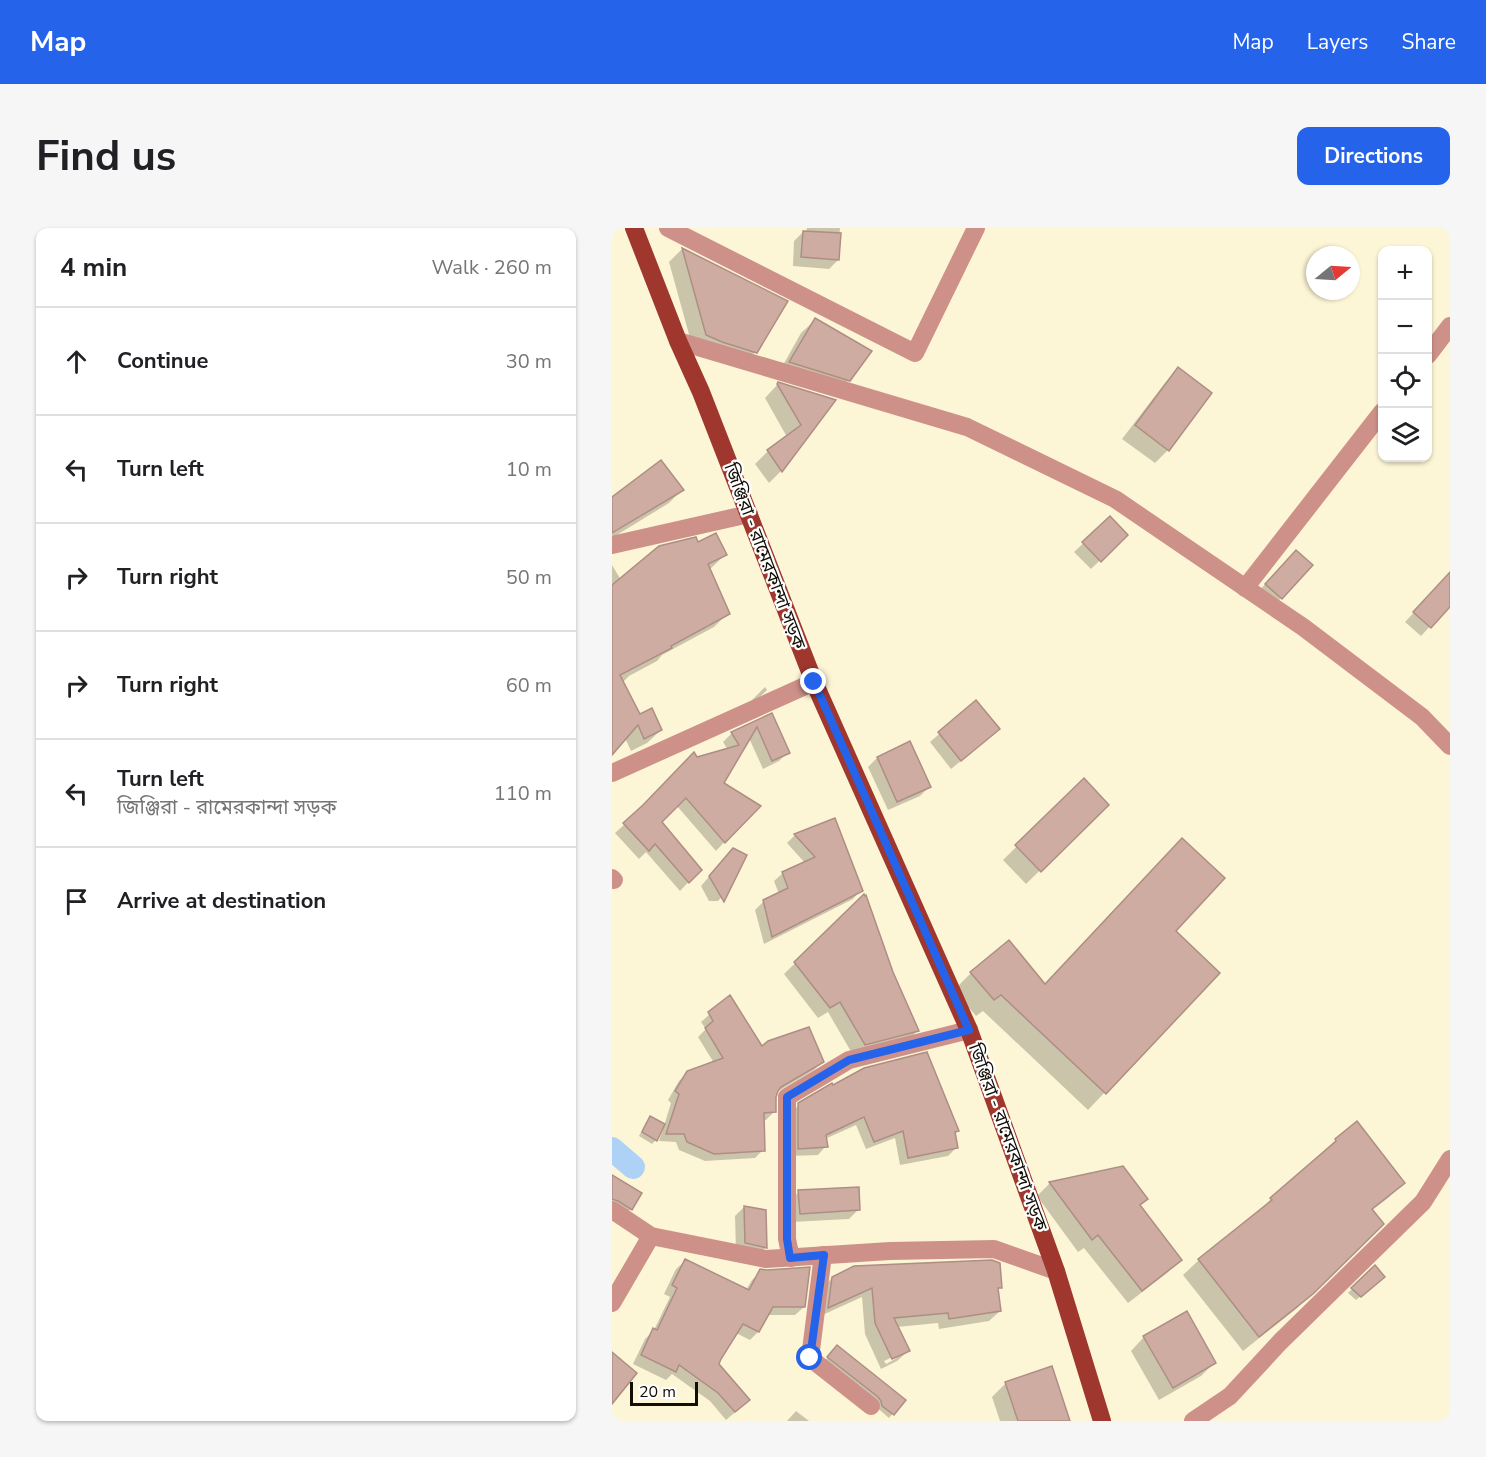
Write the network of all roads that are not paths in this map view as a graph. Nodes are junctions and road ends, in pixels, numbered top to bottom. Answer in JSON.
{"nodes":[{"id":1,"x":634,"y":228,"type":"edge"},
{"id":2,"x":668,"y":228,"type":"edge"},
{"id":3,"x":976,"y":228,"type":"edge"},
{"id":4,"x":1450,"y":326,"type":"edge"},
{"id":5,"x":678,"y":340,"type":"junction"},
{"id":6,"x":1429,"y":354,"type":"edge"},
{"id":7,"x":1378,"y":418,"type":"edge"},
{"id":8,"x":749,"y":514,"type":"junction"},
{"id":9,"x":612,"y":544,"type":"edge"},
{"id":10,"x":1245,"y":588,"type":"junction"},
{"id":11,"x":814,"y":682,"type":"junction"},
{"id":12,"x":1450,"y":747,"type":"edge"},
{"id":13,"x":612,"y":773,"type":"edge"},
{"id":14,"x":969,"y":1030,"type":"junction"},
{"id":15,"x":1450,"y":1159,"type":"edge"},
{"id":16,"x":612,"y":1210,"type":"edge"},
{"id":17,"x":651,"y":1236,"type":"junction"},
{"id":18,"x":824,"y":1255,"type":"junction"},
{"id":19,"x":790,"y":1258,"type":"junction"},
{"id":20,"x":1056,"y":1271,"type":"junction"},
{"id":21,"x":612,"y":1304,"type":"edge"},
{"id":22,"x":871,"y":1407,"type":"dead end"},
{"id":23,"x":1102,"y":1421,"type":"edge"},
{"id":24,"x":1193,"y":1421,"type":"edge"}],
"edges":[{"from":1,"to":5,"type":"main road","name":"জিঞ্জিরা - রামেরকান্দা সড়ক"},
{"from":2,"to":3,"type":"street"},
{"from":4,"to":6,"type":"street"},
{"from":5,"to":8,"type":"main road","name":"জিঞ্জিরা - রামেরকান্দা সড়ক"},
{"from":5,"to":10,"type":"street"},
{"from":7,"to":10,"type":"street"},
{"from":8,"to":9,"type":"street"},
{"from":8,"to":11,"type":"main road","name":"জিঞ্জিরা - রামেরকান্দা সড়ক"},
{"from":10,"to":12,"type":"street"},
{"from":11,"to":13,"type":"street"},
{"from":11,"to":14,"type":"main road","name":"জিঞ্জিরা - রামেরকান্দা সড়ক"},
{"from":14,"to":19,"type":"street"},
{"from":14,"to":20,"type":"main road","name":"জিঞ্জিরা - রামেরকান্দা সড়ক"},
{"from":15,"to":24,"type":"street"},
{"from":16,"to":17,"type":"street"},
{"from":17,"to":19,"type":"street"},
{"from":17,"to":21,"type":"street"},
{"from":18,"to":19,"type":"street"},
{"from":18,"to":20,"type":"street"},
{"from":18,"to":22,"type":"street"},
{"from":20,"to":23,"type":"main road","name":"জিঞ্জিরা - রামেরকান্দা সড়ক"}]}
